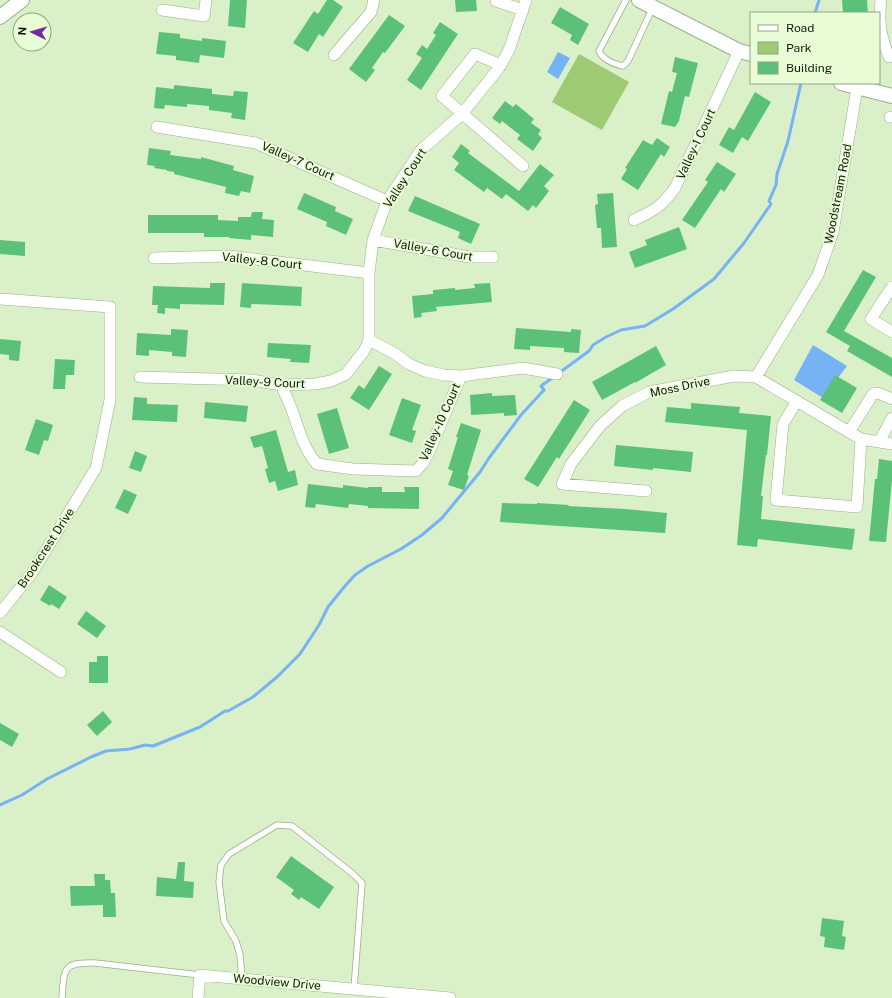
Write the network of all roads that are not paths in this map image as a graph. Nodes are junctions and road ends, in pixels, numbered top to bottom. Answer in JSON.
{"nodes":[{"id":1,"x":206,"y":0,"type":"edge"},
{"id":2,"x":374,"y":0,"type":"edge"},
{"id":3,"x":496,"y":0,"type":"edge"},
{"id":4,"x":626,"y":0,"type":"edge"},
{"id":5,"x":639,"y":0,"type":"edge"},
{"id":6,"x":881,"y":0,"type":"edge"},
{"id":7,"x":14,"y":3,"type":"edge"},
{"id":8,"x":524,"y":5,"type":"edge"},
{"id":9,"x":653,"y":7,"type":"junction"},
{"id":10,"x":162,"y":10,"type":"dead end"},
{"id":11,"x":879,"y":12,"type":"edge"},
{"id":12,"x":0,"y":17,"type":"edge"},
{"id":13,"x":880,"y":22,"type":"edge"},
{"id":14,"x":745,"y":53,"type":"edge"},
{"id":15,"x":334,"y":55,"type":"dead end"},
{"id":16,"x":889,"y":57,"type":"dead end"},
{"id":17,"x":501,"y":65,"type":"junction"},
{"id":18,"x":844,"y":84,"type":"edge"},
{"id":19,"x":858,"y":88,"type":"junction"},
{"id":20,"x":892,"y":96,"type":"edge"},
{"id":21,"x":462,"y":114,"type":"junction"},
{"id":22,"x":157,"y":127,"type":"dead end"},
{"id":23,"x":523,"y":166,"type":"dead end"},
{"id":24,"x":387,"y":201,"type":"junction"},
{"id":25,"x":634,"y":220,"type":"dead end"},
{"id":26,"x":373,"y":240,"type":"junction"},
{"id":27,"x":493,"y":257,"type":"dead end"},
{"id":28,"x":154,"y":258,"type":"dead end"},
{"id":29,"x":369,"y":273,"type":"junction"},
{"id":30,"x":892,"y":287,"type":"edge"},
{"id":31,"x":0,"y":299,"type":"edge"},
{"id":32,"x":892,"y":332,"type":"edge"},
{"id":33,"x":369,"y":340,"type":"junction"},
{"id":34,"x":557,"y":374,"type":"dead end"},
{"id":35,"x":461,"y":376,"type":"junction"},
{"id":36,"x":140,"y":377,"type":"dead end"},
{"id":37,"x":756,"y":378,"type":"junction"},
{"id":38,"x":281,"y":385,"type":"junction"},
{"id":39,"x":892,"y":399,"type":"edge"},
{"id":40,"x":797,"y":401,"type":"junction"},
{"id":41,"x":892,"y":418,"type":"edge"},
{"id":42,"x":849,"y":432,"type":"junction"},
{"id":43,"x":862,"y":439,"type":"junction"},
{"id":44,"x":879,"y":442,"type":"junction"},
{"id":45,"x":892,"y":444,"type":"edge"},
{"id":46,"x":646,"y":491,"type":"dead end"},
{"id":47,"x":0,"y":613,"type":"edge"},
{"id":48,"x":0,"y":632,"type":"edge"},
{"id":49,"x":61,"y":672,"type":"dead end"},
{"id":50,"x":200,"y":975,"type":"junction"},
{"id":51,"x":242,"y":979,"type":"junction"},
{"id":52,"x":354,"y":989,"type":"junction"},
{"id":53,"x":62,"y":998,"type":"edge"},
{"id":54,"x":198,"y":998,"type":"edge"},
{"id":55,"x":450,"y":998,"type":"edge"}],
"edges":[{"from":1,"to":10,"type":"street"},
{"from":2,"to":15,"type":"street"},
{"from":3,"to":8,"type":"street"},
{"from":4,"to":9,"type":"lane"},
{"from":5,"to":9,"type":"street"},
{"from":6,"to":11,"type":"street"},
{"from":7,"to":12,"type":"street"},
{"from":8,"to":17,"type":"street","name":"Valley Court"},
{"from":9,"to":14,"type":"street"},
{"from":13,"to":16,"type":"street"},
{"from":14,"to":25,"type":"street","name":"Valley-1 Court"},
{"from":17,"to":21,"type":"street","name":"Valley Court"},
{"from":17,"to":21,"type":"street"},
{"from":18,"to":19,"type":"street"},
{"from":19,"to":20,"type":"street"},
{"from":19,"to":37,"type":"street","name":"Woodstream Road"},
{"from":21,"to":23,"type":"street"},
{"from":21,"to":24,"type":"street","name":"Valley Court"},
{"from":22,"to":24,"type":"street","name":"Valley-7 Court"},
{"from":24,"to":26,"type":"street","name":"Valley Court"},
{"from":26,"to":27,"type":"street","name":"Valley-6 Court"},
{"from":26,"to":29,"type":"street","name":"Valley Court"},
{"from":28,"to":29,"type":"street","name":"Valley-8 Court"},
{"from":29,"to":33,"type":"street","name":"Valley Court"},
{"from":30,"to":32,"type":"street"},
{"from":31,"to":47,"type":"street","name":"Brookcrest Drive"},
{"from":33,"to":35,"type":"street","name":"Valley-10 Court"},
{"from":33,"to":38,"type":"street","name":"Valley-9 Court"},
{"from":34,"to":35,"type":"street","name":"Valley-10 Court"},
{"from":35,"to":38,"type":"street","name":"Valley-10 Court"},
{"from":36,"to":38,"type":"street","name":"Valley-9 Court"},
{"from":37,"to":40,"type":"street"},
{"from":37,"to":46,"type":"street","name":"Moss Drive"},
{"from":39,"to":42,"type":"street"},
{"from":40,"to":42,"type":"street"},
{"from":40,"to":43,"type":"street"},
{"from":41,"to":44,"type":"street"},
{"from":42,"to":43,"type":"street"},
{"from":43,"to":44,"type":"street"},
{"from":44,"to":45,"type":"street"},
{"from":48,"to":49,"type":"street"},
{"from":50,"to":51,"type":"street","name":"Woodview Drive"},
{"from":50,"to":53,"type":"lane"},
{"from":50,"to":54,"type":"street"},
{"from":51,"to":52,"type":"street","name":"Woodview Drive"},
{"from":51,"to":52,"type":"lane"},
{"from":52,"to":55,"type":"street","name":"Woodview Drive"}]}
